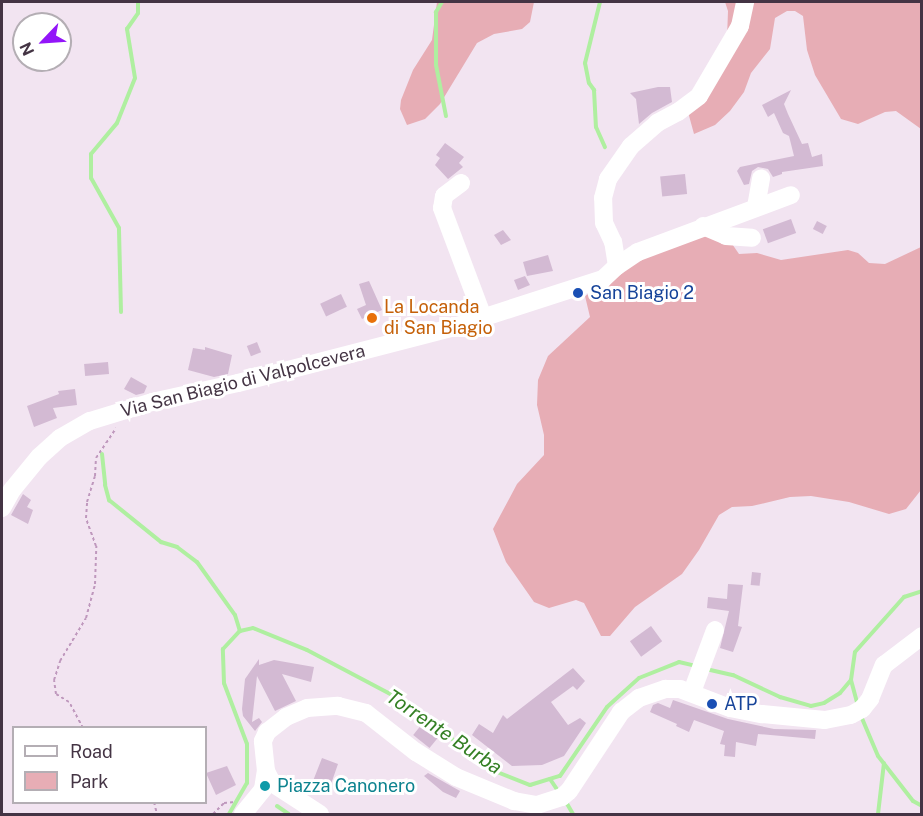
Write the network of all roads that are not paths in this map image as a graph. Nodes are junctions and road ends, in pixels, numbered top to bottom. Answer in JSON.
{"nodes":[{"id":1,"x":744,"y":2,"type":"edge"},
{"id":2,"x":760,"y":178,"type":"dead end"},
{"id":3,"x":461,"y":183,"type":"dead end"},
{"id":4,"x":791,"y":195,"type":"dead end"},
{"id":5,"x":756,"y":207,"type":"junction"},
{"id":6,"x":703,"y":226,"type":"junction"},
{"id":7,"x":752,"y":238,"type":"dead end"},
{"id":8,"x":617,"y":266,"type":"junction"},
{"id":9,"x":483,"y":317,"type":"junction"},
{"id":10,"x":2,"y":508,"type":"edge"},
{"id":11,"x":715,"y":630,"type":"dead end"},
{"id":12,"x":921,"y":636,"type":"edge"},
{"id":13,"x":695,"y":686,"type":"junction"},
{"id":14,"x":266,"y":768,"type":"junction"},
{"id":15,"x":243,"y":814,"type":"edge"},
{"id":16,"x":320,"y":814,"type":"edge"}],
"edges":[{"from":1,"to":8,"type":"street"},
{"from":2,"to":5,"type":"street"},
{"from":3,"to":9,"type":"street"},
{"from":4,"to":5,"type":"street","name":"Via San Biagio di Valpolcevera"},
{"from":5,"to":6,"type":"street","name":"Via San Biagio di Valpolcevera"},
{"from":6,"to":7,"type":"street"},
{"from":6,"to":8,"type":"street","name":"Via San Biagio di Valpolcevera"},
{"from":8,"to":9,"type":"street","name":"Via San Biagio di Valpolcevera"},
{"from":9,"to":10,"type":"street","name":"Via San Biagio di Valpolcevera"},
{"from":11,"to":13,"type":"street"},
{"from":12,"to":13,"type":"street"},
{"from":13,"to":14,"type":"street"},
{"from":14,"to":15,"type":"street"},
{"from":14,"to":16,"type":"street"}]}
